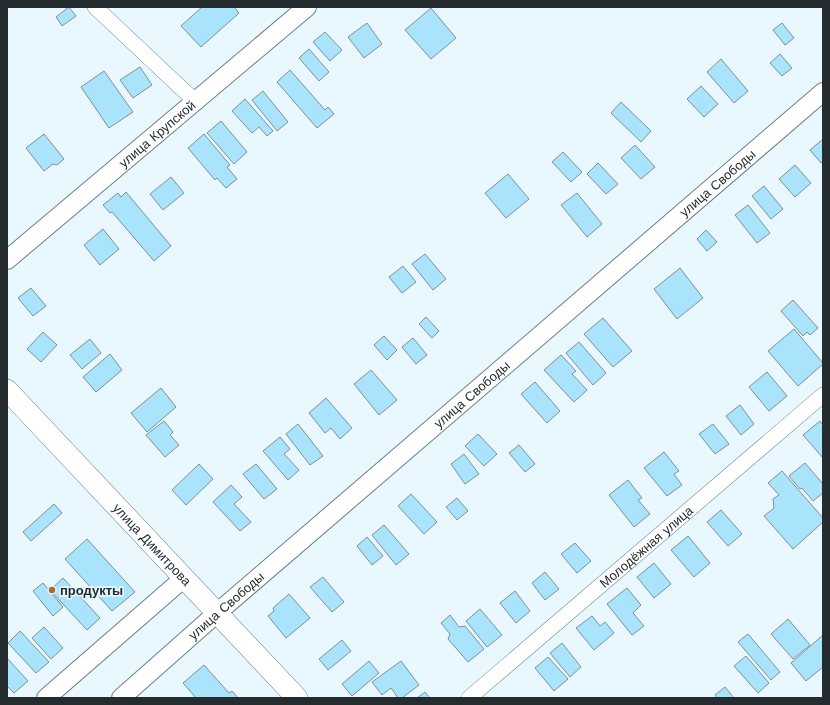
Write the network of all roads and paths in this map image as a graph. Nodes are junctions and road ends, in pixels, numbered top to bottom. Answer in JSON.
{"nodes":[{"id":1,"x":95,"y":7,"type":"edge"},
{"id":2,"x":307,"y":7,"type":"edge"},
{"id":3,"x":823,"y":92,"type":"edge"},
{"id":4,"x":195,"y":101,"type":"junction"},
{"id":5,"x":7,"y":260,"type":"edge"},
{"id":6,"x":7,"y":390,"type":"edge"},
{"id":7,"x":823,"y":395,"type":"edge"},
{"id":8,"x":184,"y":578,"type":"junction"},
{"id":9,"x":217,"y":613,"type":"junction"},
{"id":10,"x":46,"y":698,"type":"edge"},
{"id":11,"x":121,"y":698,"type":"edge"},
{"id":12,"x":297,"y":698,"type":"edge"},
{"id":13,"x":469,"y":698,"type":"edge"}],
"edges":[{"from":1,"to":4,"type":"street"},
{"from":2,"to":4,"type":"street","name":"улица Крупской"},
{"from":3,"to":9,"type":"street","name":"улица Свободы"},
{"from":4,"to":5,"type":"street","name":"улица Крупской"},
{"from":6,"to":8,"type":"main road","name":"улица Димитрова"},
{"from":7,"to":13,"type":"street","name":"Молодёжная улица"},
{"from":8,"to":9,"type":"main road","name":"улица Димитрова"},
{"from":8,"to":10,"type":"street"},
{"from":9,"to":11,"type":"street","name":"улица Свободы"},
{"from":9,"to":12,"type":"main road","name":"улица Димитрова"}]}
